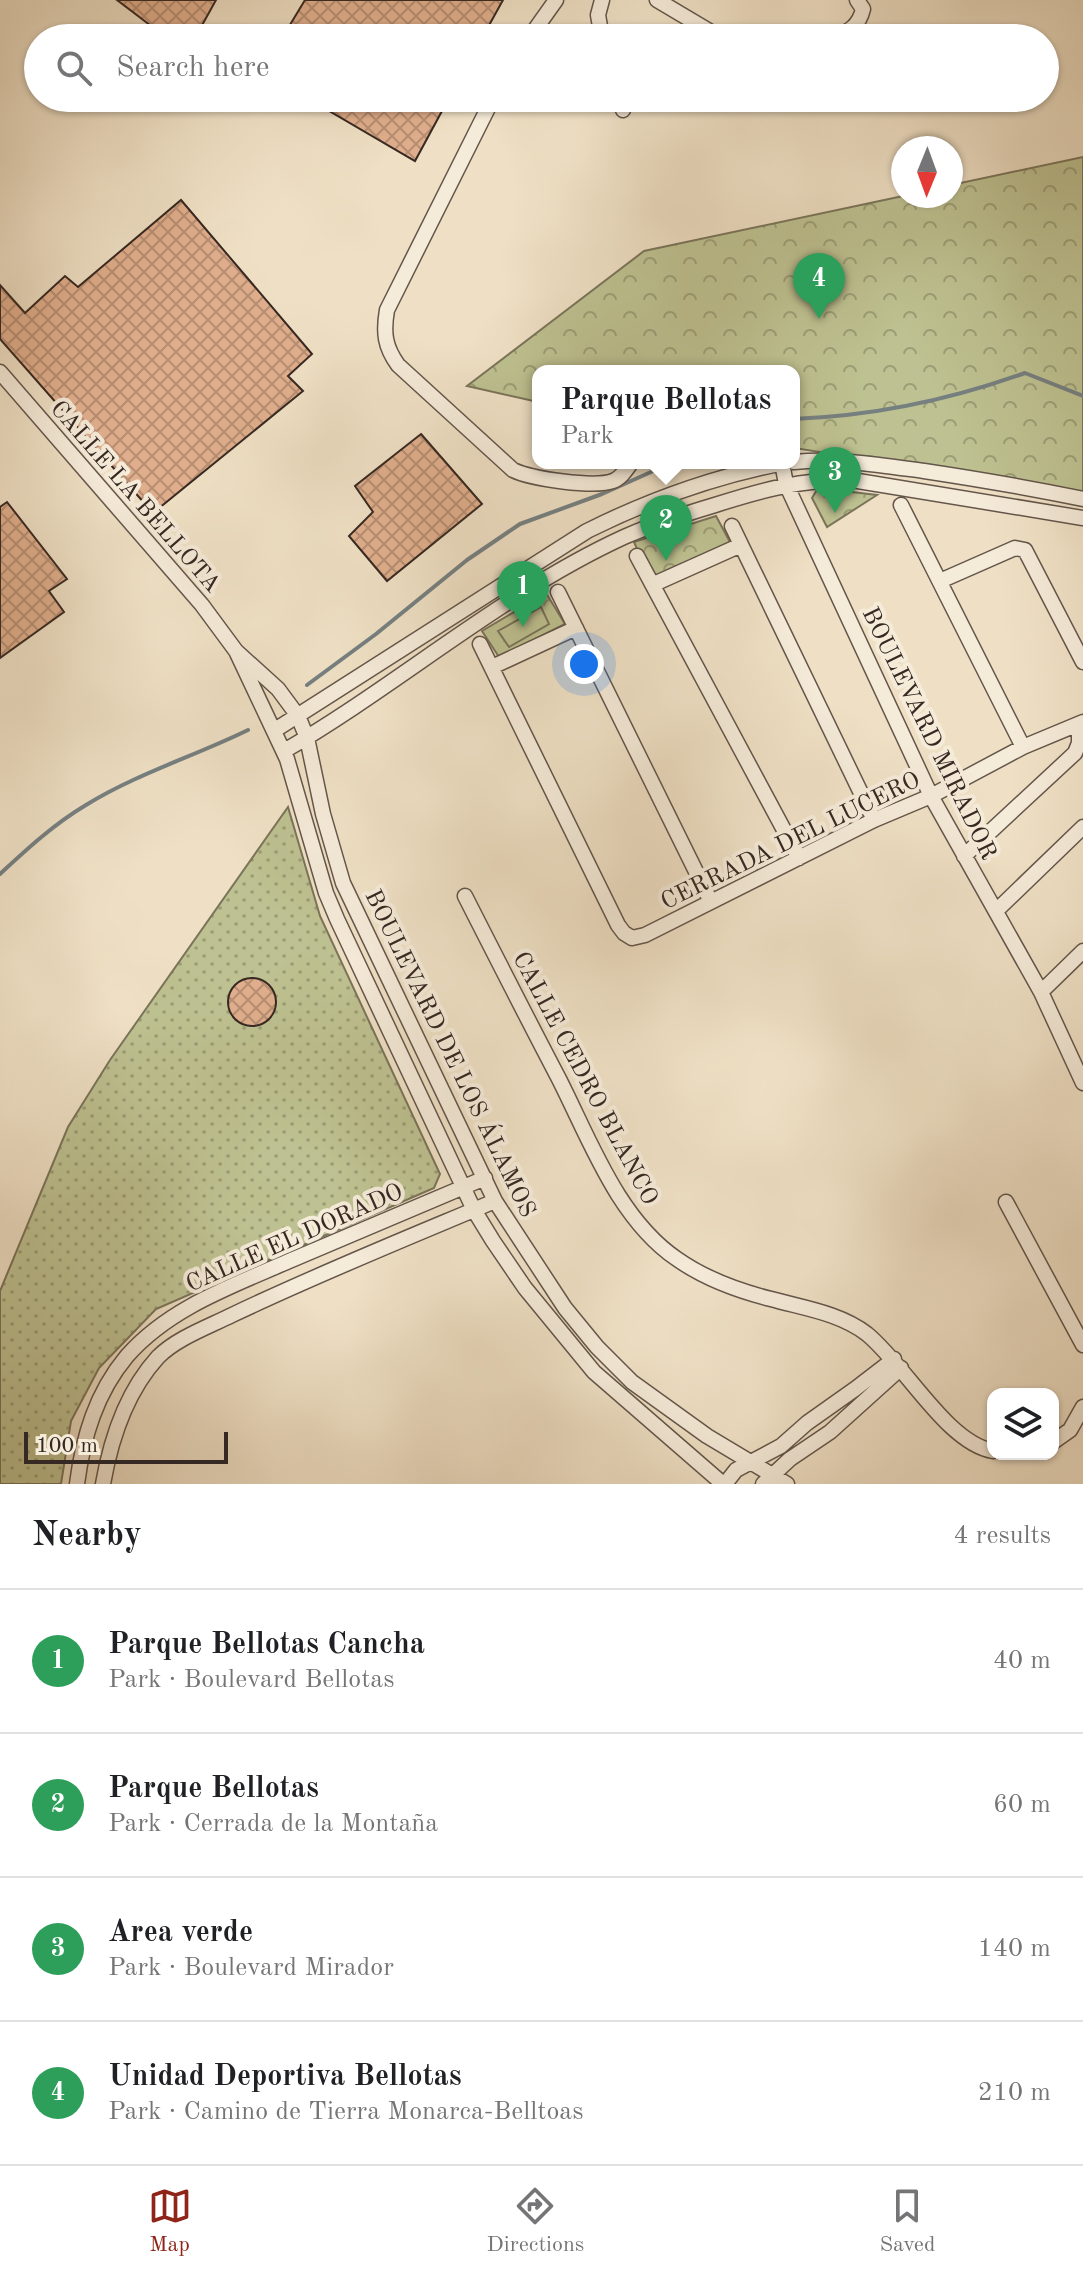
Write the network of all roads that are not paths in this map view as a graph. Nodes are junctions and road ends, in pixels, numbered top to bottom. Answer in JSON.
{"nodes":[{"id":1,"x":556,"y":0,"type":"edge"},
{"id":2,"x":602,"y":0,"type":"edge"},
{"id":3,"x":657,"y":0,"type":"edge"},
{"id":4,"x":857,"y":0,"type":"edge"},
{"id":5,"x":539,"y":24,"type":"edge"},
{"id":6,"x":600,"y":24,"type":"edge"},
{"id":7,"x":697,"y":24,"type":"edge"},
{"id":8,"x":857,"y":24,"type":"edge"},
{"id":9,"x":486,"y":112,"type":"edge"},
{"id":10,"x":0,"y":372,"type":"edge"},
{"id":11,"x":800,"y":462,"type":"edge"},
{"id":12,"x":886,"y":466,"type":"junction"},
{"id":13,"x":625,"y":469,"type":"edge"},
{"id":14,"x":761,"y":469,"type":"edge"},
{"id":15,"x":784,"y":469,"type":"edge"},
{"id":16,"x":786,"y":484,"type":"junction"},
{"id":17,"x":894,"y":485,"type":"junction"},
{"id":18,"x":1040,"y":490,"type":"junction"},
{"id":19,"x":1083,"y":499,"type":"edge"},
{"id":20,"x":901,"y":505,"type":"dead end"},
{"id":21,"x":1037,"y":509,"type":"junction"},
{"id":22,"x":615,"y":517,"type":"junction"},
{"id":23,"x":1083,"y":518,"type":"edge"},
{"id":24,"x":732,"y":526,"type":"dead end"},
{"id":25,"x":626,"y":536,"type":"junction"},
{"id":26,"x":741,"y":545,"type":"junction"},
{"id":27,"x":637,"y":556,"type":"dead end"},
{"id":28,"x":539,"y":560,"type":"junction"},
{"id":29,"x":550,"y":578,"type":"junction"},
{"id":30,"x":940,"y":581,"type":"junction"},
{"id":31,"x":654,"y":584,"type":"junction"},
{"id":32,"x":558,"y":592,"type":"dead end"},
{"id":33,"x":460,"y":611,"type":"junction"},
{"id":34,"x":576,"y":628,"type":"junction"},
{"id":35,"x":470,"y":629,"type":"junction"},
{"id":36,"x":480,"y":644,"type":"dead end"},
{"id":37,"x":236,"y":651,"type":"junction"},
{"id":38,"x":1083,"y":662,"type":"edge"},
{"id":39,"x":492,"y":667,"type":"junction"},
{"id":40,"x":298,"y":716,"type":"junction"},
{"id":41,"x":1081,"y":723,"type":"edge"},
{"id":42,"x":275,"y":730,"type":"junction"},
{"id":43,"x":307,"y":738,"type":"junction"},
{"id":44,"x":1023,"y":747,"type":"junction"},
{"id":45,"x":284,"y":751,"type":"junction"},
{"id":46,"x":931,"y":796,"type":"junction"},
{"id":47,"x":874,"y":820,"type":"junction"},
{"id":48,"x":1083,"y":827,"type":"edge"},
{"id":49,"x":964,"y":856,"type":"junction"},
{"id":50,"x":799,"y":858,"type":"junction"},
{"id":51,"x":465,"y":896,"type":"dead end"},
{"id":52,"x":711,"y":902,"type":"junction"},
{"id":53,"x":996,"y":911,"type":"junction"},
{"id":54,"x":1083,"y":951,"type":"edge"},
{"id":55,"x":1041,"y":992,"type":"junction"},
{"id":56,"x":1083,"y":1083,"type":"edge"},
{"id":57,"x":485,"y":1178,"type":"junction"},
{"id":58,"x":464,"y":1187,"type":"junction"},
{"id":59,"x":495,"y":1201,"type":"junction"},
{"id":60,"x":1006,"y":1202,"type":"dead end"},
{"id":61,"x":474,"y":1210,"type":"junction"},
{"id":62,"x":1083,"y":1345,"type":"edge"},
{"id":63,"x":898,"y":1363,"type":"junction"},
{"id":64,"x":1083,"y":1407,"type":"edge"},
{"id":65,"x":827,"y":1409,"type":"junction"},
{"id":66,"x":839,"y":1423,"type":"junction"},
{"id":67,"x":1059,"y":1438,"type":"edge"},
{"id":68,"x":987,"y":1450,"type":"edge"},
{"id":69,"x":752,"y":1460,"type":"junction"},
{"id":70,"x":767,"y":1479,"type":"edge"},
{"id":71,"x":77,"y":1484,"type":"edge"},
{"id":72,"x":103,"y":1484,"type":"edge"},
{"id":73,"x":724,"y":1484,"type":"edge"},
{"id":74,"x":787,"y":1484,"type":"edge"}],
"edges":[{"from":1,"to":5,"type":"street"},
{"from":2,"to":6,"type":"street"},
{"from":3,"to":7,"type":"street"},
{"from":4,"to":8,"type":"street"},
{"from":9,"to":13,"type":"street"},
{"from":10,"to":37,"type":"street","name":"CALLE LA BELLOTA"},
{"from":11,"to":12,"type":"street"},
{"from":12,"to":17,"type":"street"},
{"from":12,"to":18,"type":"street"},
{"from":14,"to":22,"type":"street"},
{"from":15,"to":16,"type":"street","name":"BOULEVARD MIRADOR"},
{"from":16,"to":17,"type":"street"},
{"from":16,"to":25,"type":"street"},
{"from":16,"to":46,"type":"street","name":"BOULEVARD MIRADOR"},
{"from":17,"to":21,"type":"street"},
{"from":18,"to":19,"type":"street"},
{"from":18,"to":21,"type":"street"},
{"from":20,"to":30,"type":"street"},
{"from":21,"to":23,"type":"street"},
{"from":22,"to":25,"type":"street"},
{"from":22,"to":28,"type":"street"},
{"from":24,"to":26,"type":"street"},
{"from":25,"to":29,"type":"street"},
{"from":26,"to":31,"type":"street"},
{"from":26,"to":47,"type":"street"},
{"from":27,"to":31,"type":"street"},
{"from":28,"to":29,"type":"street"},
{"from":28,"to":33,"type":"street"},
{"from":29,"to":35,"type":"street"},
{"from":30,"to":38,"type":"street"},
{"from":30,"to":44,"type":"street"},
{"from":31,"to":50,"type":"street"},
{"from":32,"to":34,"type":"street"},
{"from":33,"to":35,"type":"street"},
{"from":33,"to":40,"type":"street"},
{"from":34,"to":39,"type":"street"},
{"from":34,"to":52,"type":"street"},
{"from":35,"to":43,"type":"street"},
{"from":36,"to":39,"type":"street"},
{"from":37,"to":40,"type":"street","name":"CALLE LA BELLOTA"},
{"from":37,"to":42,"type":"street","name":"CALLE LA BELLOTA"},
{"from":39,"to":52,"type":"street","name":"CERRADA DEL LUCERO"},
{"from":40,"to":42,"type":"street"},
{"from":40,"to":43,"type":"street","name":"BOULEVARD DE LOS ÁLAMOS"},
{"from":41,"to":44,"type":"street","name":"CERRADA DEL LUCERO"},
{"from":41,"to":49,"type":"street"},
{"from":42,"to":45,"type":"street","name":"BOULEVARD DE LOS ÁLAMOS"},
{"from":43,"to":45,"type":"street"},
{"from":43,"to":57,"type":"street","name":"BOULEVARD DE LOS ÁLAMOS"},
{"from":44,"to":46,"type":"street","name":"CERRADA DEL LUCERO"},
{"from":45,"to":58,"type":"street","name":"BOULEVARD DE LOS ÁLAMOS"},
{"from":46,"to":47,"type":"street","name":"CERRADA DEL LUCERO"},
{"from":46,"to":49,"type":"street","name":"BOULEVARD MIRADOR"},
{"from":47,"to":50,"type":"street","name":"CERRADA DEL LUCERO"},
{"from":48,"to":53,"type":"street"},
{"from":49,"to":53,"type":"street","name":"BOULEVARD MIRADOR"},
{"from":50,"to":52,"type":"street","name":"CERRADA DEL LUCERO"},
{"from":51,"to":63,"type":"street","name":"CALLE CEDRO BLANCO"},
{"from":53,"to":55,"type":"street","name":"BOULEVARD MIRADOR"},
{"from":54,"to":55,"type":"street"},
{"from":55,"to":56,"type":"street","name":"BOULEVARD MIRADOR"},
{"from":57,"to":58,"type":"street","name":"CALLE EL DORADO"},
{"from":57,"to":59,"type":"street","name":"BOULEVARD DE LOS ÁLAMOS"},
{"from":58,"to":61,"type":"street","name":"BOULEVARD DE LOS ÁLAMOS"},
{"from":58,"to":71,"type":"street","name":"CALLE EL DORADO"},
{"from":59,"to":61,"type":"street","name":"CALLE EL DORADO"},
{"from":59,"to":69,"type":"street","name":"BOULEVARD DE LOS ÁLAMOS"},
{"from":60,"to":62,"type":"street"},
{"from":61,"to":72,"type":"street","name":"CALLE EL DORADO"},
{"from":61,"to":73,"type":"street","name":"BOULEVARD DE LOS ÁLAMOS"},
{"from":63,"to":65,"type":"street"},
{"from":63,"to":66,"type":"street"},
{"from":63,"to":68,"type":"street","name":"CALLE CEDRO BLANCO"},
{"from":64,"to":67,"type":"street"},
{"from":65,"to":66,"type":"street"},
{"from":65,"to":69,"type":"street"},
{"from":66,"to":70,"type":"street"},
{"from":69,"to":70,"type":"street","name":"BOULEVARD DE LOS ÁLAMOS"},
{"from":69,"to":73,"type":"street"},
{"from":70,"to":74,"type":"street","name":"BOULEVARD DE LOS ÁLAMOS"}]}
